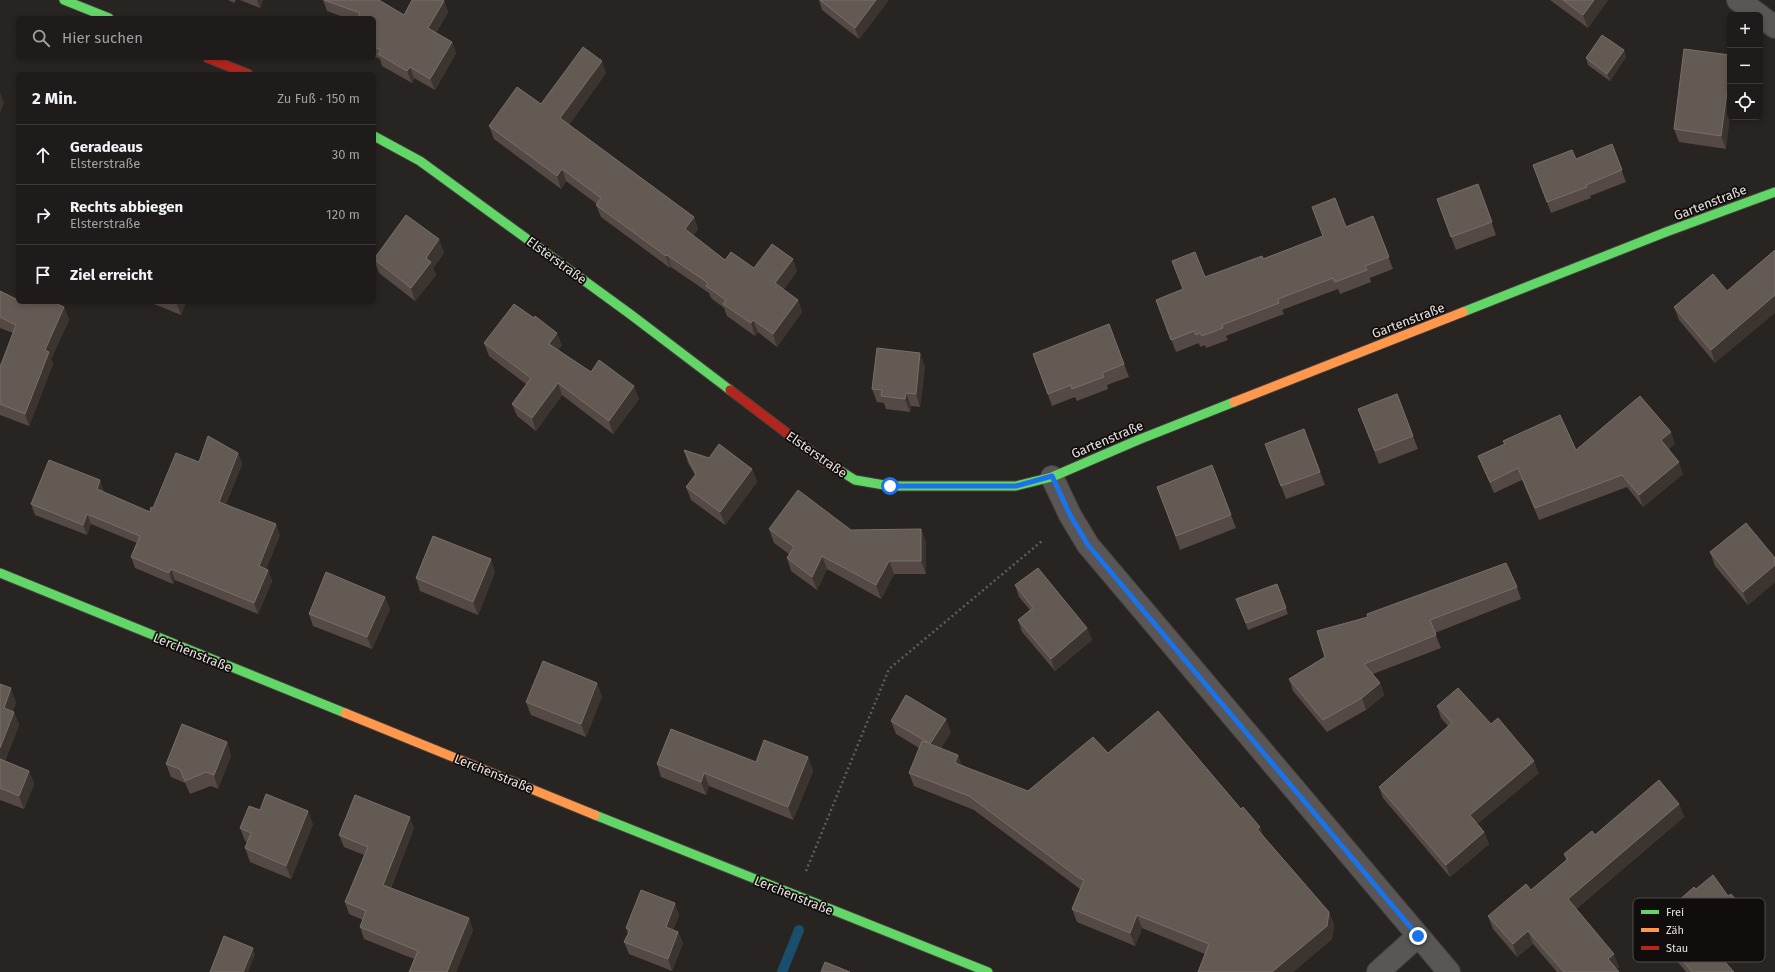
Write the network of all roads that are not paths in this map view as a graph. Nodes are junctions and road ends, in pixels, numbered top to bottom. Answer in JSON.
{"nodes":[{"id":1,"x":64,"y":0,"type":"edge"},
{"id":2,"x":1738,"y":0,"type":"edge"},
{"id":3,"x":1755,"y":12,"type":"edge"},
{"id":4,"x":104,"y":16,"type":"edge"},
{"id":5,"x":1763,"y":18,"type":"edge"},
{"id":6,"x":1775,"y":27,"type":"edge"},
{"id":7,"x":213,"y":60,"type":"edge"},
{"id":8,"x":243,"y":72,"type":"edge"},
{"id":9,"x":376,"y":137,"type":"edge"},
{"id":10,"x":1775,"y":192,"type":"edge"},
{"id":11,"x":1052,"y":476,"type":"junction"},
{"id":12,"x":0,"y":574,"type":"edge"},
{"id":13,"x":1418,"y":936,"type":"junction"},
{"id":14,"x":988,"y":972,"type":"edge"},
{"id":15,"x":1378,"y":972,"type":"edge"},
{"id":16,"x":1449,"y":972,"type":"edge"}],
"edges":[{"from":1,"to":4,"type":"street"},
{"from":2,"to":3,"type":"street"},
{"from":5,"to":6,"type":"street"},
{"from":7,"to":8,"type":"street"},
{"from":9,"to":11,"type":"street","name":"Elsterstraße"},
{"from":10,"to":11,"type":"street","name":"Gartenstraße"},
{"from":11,"to":13,"type":"street"},
{"from":12,"to":14,"type":"street","name":"Lerchenstraße"},
{"from":13,"to":15,"type":"street"},
{"from":13,"to":16,"type":"street"}]}
